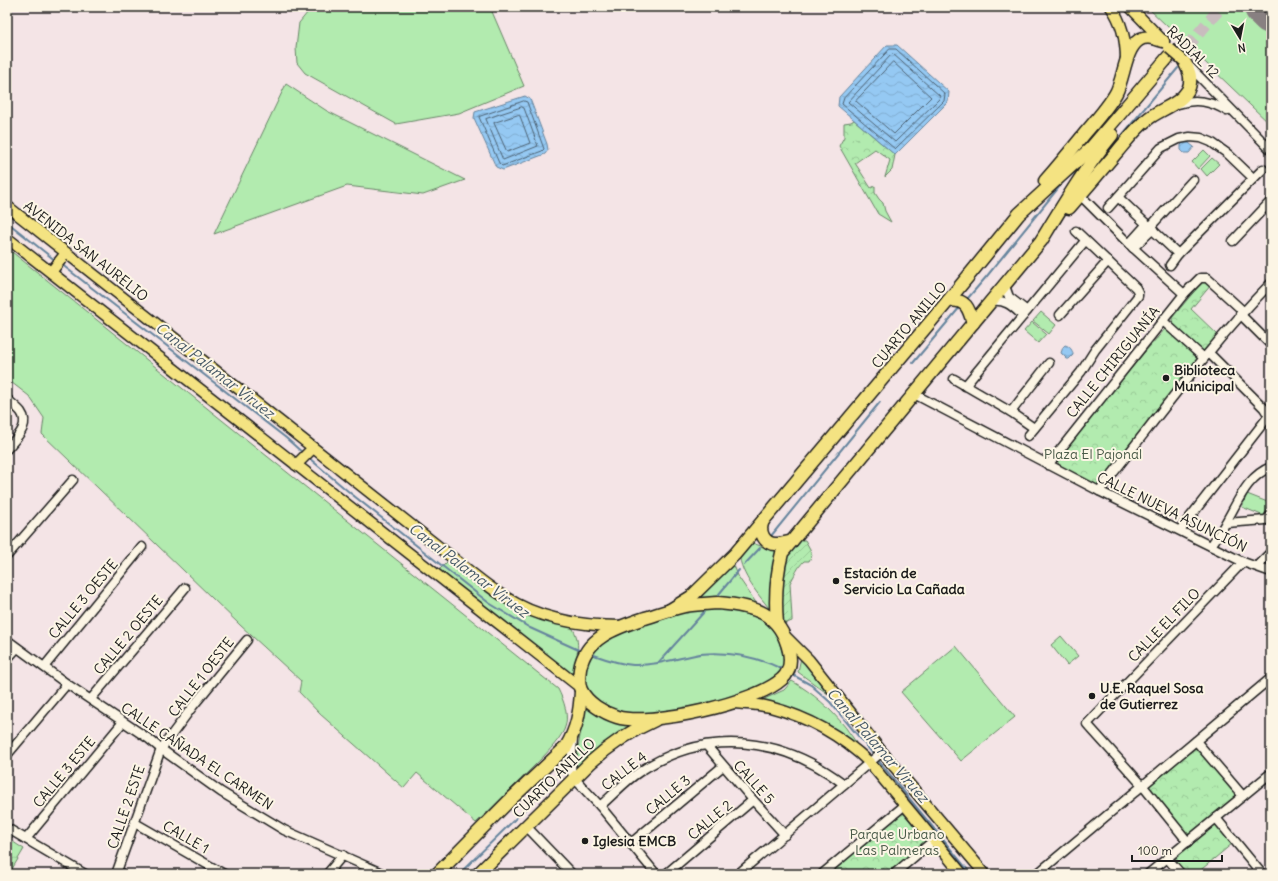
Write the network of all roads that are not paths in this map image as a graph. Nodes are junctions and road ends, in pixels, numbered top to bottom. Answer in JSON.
{"nodes":[{"id":1,"x":1111,"y":7,"type":"edge"},
{"id":2,"x":1130,"y":7,"type":"edge"},
{"id":3,"x":1172,"y":53,"type":"junction"},
{"id":4,"x":1125,"y":65,"type":"junction"},
{"id":5,"x":1171,"y":106,"type":"junction"},
{"id":6,"x":1237,"y":116,"type":"junction"},
{"id":7,"x":1271,"y":150,"type":"edge"},
{"id":8,"x":1263,"y":169,"type":"dead end"},
{"id":9,"x":1253,"y":178,"type":"junction"},
{"id":10,"x":1193,"y":180,"type":"dead end"},
{"id":11,"x":1080,"y":195,"type":"junction"},
{"id":12,"x":1118,"y":197,"type":"junction"},
{"id":13,"x":1271,"y":200,"type":"edge"},
{"id":14,"x":7,"y":206,"type":"edge"},
{"id":15,"x":1108,"y":208,"type":"dead end"},
{"id":16,"x":1019,"y":214,"type":"junction"},
{"id":17,"x":1150,"y":227,"type":"junction"},
{"id":18,"x":1076,"y":231,"type":"dead end"},
{"id":19,"x":7,"y":238,"type":"edge"},
{"id":20,"x":1041,"y":241,"type":"junction"},
{"id":21,"x":1085,"y":241,"type":"junction"},
{"id":22,"x":1233,"y":241,"type":"dead end"},
{"id":23,"x":1131,"y":246,"type":"junction"},
{"id":24,"x":1178,"y":254,"type":"junction"},
{"id":25,"x":65,"y":255,"type":"junction"},
{"id":26,"x":1108,"y":262,"type":"junction"},
{"id":27,"x":1170,"y":265,"type":"dead end"},
{"id":28,"x":53,"y":270,"type":"junction"},
{"id":29,"x":1007,"y":283,"type":"junction"},
{"id":30,"x":1271,"y":283,"type":"edge"},
{"id":31,"x":1184,"y":294,"type":"junction"},
{"id":32,"x":948,"y":301,"type":"junction"},
{"id":33,"x":992,"y":301,"type":"junction"},
{"id":34,"x":1025,"y":313,"type":"junction"},
{"id":35,"x":1242,"y":313,"type":"junction"},
{"id":36,"x":1060,"y":315,"type":"dead end"},
{"id":37,"x":1163,"y":321,"type":"junction"},
{"id":38,"x":973,"y":323,"type":"junction"},
{"id":39,"x":1271,"y":345,"type":"edge"},
{"id":40,"x":1206,"y":355,"type":"junction"},
{"id":41,"x":1049,"y":363,"type":"dead end"},
{"id":42,"x":954,"y":379,"type":"dead end"},
{"id":43,"x":965,"y":386,"type":"junction"},
{"id":44,"x":914,"y":394,"type":"junction"},
{"id":45,"x":7,"y":399,"type":"edge"},
{"id":46,"x":1011,"y":412,"type":"junction"},
{"id":47,"x":1270,"y":416,"type":"edge"},
{"id":48,"x":1034,"y":428,"type":"junction"},
{"id":49,"x":1028,"y":436,"type":"dead end"},
{"id":50,"x":7,"y":449,"type":"edge"},
{"id":51,"x":311,"y":449,"type":"junction"},
{"id":52,"x":299,"y":462,"type":"junction"},
{"id":53,"x":1048,"y":465,"type":"junction"},
{"id":54,"x":1271,"y":467,"type":"edge"},
{"id":55,"x":73,"y":480,"type":"dead end"},
{"id":56,"x":1099,"y":491,"type":"junction"},
{"id":57,"x":1271,"y":515,"type":"edge"},
{"id":58,"x":763,"y":521,"type":"junction"},
{"id":59,"x":1226,"y":523,"type":"junction"},
{"id":60,"x":1180,"y":530,"type":"junction"},
{"id":61,"x":791,"y":542,"type":"junction"},
{"id":62,"x":1211,"y":546,"type":"junction"},
{"id":63,"x":142,"y":547,"type":"dead end"},
{"id":64,"x":1271,"y":552,"type":"edge"},
{"id":65,"x":7,"y":556,"type":"edge"},
{"id":66,"x":1243,"y":562,"type":"junction"},
{"id":67,"x":1257,"y":566,"type":"junction"},
{"id":68,"x":1271,"y":572,"type":"edge"},
{"id":69,"x":185,"y":588,"type":"dead end"},
{"id":70,"x":670,"y":610,"type":"junction"},
{"id":71,"x":777,"y":624,"type":"junction"},
{"id":72,"x":622,"y":626,"type":"junction"},
{"id":73,"x":784,"y":635,"type":"junction"},
{"id":74,"x":7,"y":640,"type":"edge"},
{"id":75,"x":247,"y":640,"type":"dead end"},
{"id":76,"x":17,"y":648,"type":"junction"},
{"id":77,"x":7,"y":659,"type":"edge"},
{"id":78,"x":44,"y":667,"type":"junction"},
{"id":79,"x":1271,"y":678,"type":"edge"},
{"id":80,"x":66,"y":684,"type":"junction"},
{"id":81,"x":581,"y":690,"type":"junction"},
{"id":82,"x":91,"y":699,"type":"junction"},
{"id":83,"x":733,"y":703,"type":"junction"},
{"id":84,"x":662,"y":717,"type":"junction"},
{"id":85,"x":122,"y":722,"type":"junction"},
{"id":86,"x":573,"y":736,"type":"junction"},
{"id":87,"x":1196,"y":741,"type":"junction"},
{"id":88,"x":706,"y":745,"type":"junction"},
{"id":89,"x":161,"y":749,"type":"junction"},
{"id":90,"x":881,"y":753,"type":"junction"},
{"id":91,"x":7,"y":755,"type":"edge"},
{"id":92,"x":871,"y":761,"type":"junction"},
{"id":93,"x":723,"y":766,"type":"junction"},
{"id":94,"x":1269,"y":778,"type":"edge"},
{"id":95,"x":575,"y":779,"type":"junction"},
{"id":96,"x":844,"y":784,"type":"junction"},
{"id":97,"x":1142,"y":785,"type":"junction"},
{"id":98,"x":1243,"y":796,"type":"junction"},
{"id":99,"x":753,"y":800,"type":"junction"},
{"id":100,"x":905,"y":805,"type":"junction"},
{"id":101,"x":600,"y":806,"type":"junction"},
{"id":102,"x":1216,"y":818,"type":"junction"},
{"id":103,"x":135,"y":823,"type":"junction"},
{"id":104,"x":526,"y":826,"type":"junction"},
{"id":105,"x":7,"y":828,"type":"edge"},
{"id":106,"x":785,"y":835,"type":"junction"},
{"id":107,"x":26,"y":839,"type":"junction"},
{"id":108,"x":934,"y":840,"type":"junction"},
{"id":109,"x":633,"y":841,"type":"junction"},
{"id":110,"x":1188,"y":842,"type":"junction"},
{"id":111,"x":343,"y":855,"type":"junction"},
{"id":112,"x":1168,"y":858,"type":"junction"},
{"id":113,"x":983,"y":873,"type":"edge"},
{"id":114,"x":85,"y":874,"type":"edge"},
{"id":115,"x":116,"y":874,"type":"edge"},
{"id":116,"x":224,"y":874,"type":"edge"},
{"id":117,"x":327,"y":874,"type":"edge"},
{"id":118,"x":384,"y":874,"type":"edge"},
{"id":119,"x":437,"y":874,"type":"edge"},
{"id":120,"x":478,"y":874,"type":"edge"},
{"id":121,"x":572,"y":874,"type":"edge"},
{"id":122,"x":656,"y":874,"type":"edge"},
{"id":123,"x":666,"y":874,"type":"edge"},
{"id":124,"x":738,"y":874,"type":"edge"},
{"id":125,"x":822,"y":874,"type":"edge"},
{"id":126,"x":894,"y":874,"type":"edge"},
{"id":127,"x":962,"y":874,"type":"edge"},
{"id":128,"x":1037,"y":874,"type":"edge"},
{"id":129,"x":1148,"y":874,"type":"edge"},
{"id":130,"x":1181,"y":874,"type":"edge"},
{"id":131,"x":1262,"y":874,"type":"edge"}],
"edges":[{"from":1,"to":4,"type":"main road"},
{"from":2,"to":3,"type":"main road","name":"RADIAL 12"},
{"from":3,"to":4,"type":"highway"},
{"from":3,"to":5,"type":"highway"},
{"from":3,"to":6,"type":"street","name":"RADIAL 12"},
{"from":3,"to":16,"type":"highway","name":"CUARTO ANILLO"},
{"from":3,"to":20,"type":"highway"},
{"from":4,"to":16,"type":"highway"},
{"from":5,"to":6,"type":"street","name":"RADIAL 12"},
{"from":5,"to":11,"type":"highway"},
{"from":6,"to":7,"type":"street","name":"RADIAL 12"},
{"from":8,"to":9,"type":"street"},
{"from":9,"to":12,"type":"street"},
{"from":9,"to":24,"type":"street"},
{"from":10,"to":17,"type":"street"},
{"from":11,"to":20,"type":"highway"},
{"from":11,"to":23,"type":"street"},
{"from":12,"to":15,"type":"street"},
{"from":12,"to":17,"type":"street"},
{"from":13,"to":22,"type":"street"},
{"from":14,"to":25,"type":"main road","name":"AVENIDA SAN AURELIO"},
{"from":16,"to":32,"type":"highway","name":"CUARTO ANILLO"},
{"from":17,"to":23,"type":"street"},
{"from":17,"to":24,"type":"street"},
{"from":18,"to":21,"type":"street"},
{"from":19,"to":28,"type":"main road"},
{"from":20,"to":29,"type":"highway"},
{"from":21,"to":26,"type":"street"},
{"from":21,"to":34,"type":"street"},
{"from":23,"to":31,"type":"street"},
{"from":24,"to":27,"type":"street"},
{"from":25,"to":28,"type":"main road"},
{"from":25,"to":51,"type":"main road","name":"AVENIDA SAN AURELIO"},
{"from":26,"to":36,"type":"street"},
{"from":26,"to":48,"type":"street"},
{"from":28,"to":52,"type":"main road"},
{"from":29,"to":33,"type":"highway"},
{"from":29,"to":34,"type":"street"},
{"from":30,"to":35,"type":"street"},
{"from":31,"to":35,"type":"street","name":"CALLE CHIRIGUANÍA"},
{"from":31,"to":37,"type":"street","name":"CALLE CHIRIGUANÍA"},
{"from":32,"to":38,"type":"highway"},
{"from":32,"to":58,"type":"highway","name":"CUARTO ANILLO"},
{"from":33,"to":34,"type":"street"},
{"from":33,"to":38,"type":"highway"},
{"from":34,"to":43,"type":"street"},
{"from":35,"to":39,"type":"street"},
{"from":35,"to":40,"type":"street"},
{"from":37,"to":40,"type":"street"},
{"from":37,"to":53,"type":"street","name":"CALLE CHIRIGUANÍA"},
{"from":38,"to":44,"type":"highway"},
{"from":40,"to":47,"type":"street"},
{"from":40,"to":56,"type":"street"},
{"from":41,"to":46,"type":"street"},
{"from":42,"to":43,"type":"street"},
{"from":43,"to":46,"type":"street"},
{"from":44,"to":53,"type":"street","name":"CALLE NUEVA ASUNCIÓN"},
{"from":44,"to":61,"type":"highway"},
{"from":45,"to":50,"type":"street"},
{"from":46,"to":48,"type":"street"},
{"from":47,"to":60,"type":"street"},
{"from":48,"to":49,"type":"street"},
{"from":51,"to":52,"type":"main road"},
{"from":51,"to":72,"type":"main road","name":"AVENIDA SAN AURELIO"},
{"from":52,"to":81,"type":"main road"},
{"from":53,"to":56,"type":"street","name":"CALLE NUEVA ASUNCIÓN"},
{"from":54,"to":59,"type":"street"},
{"from":55,"to":65,"type":"street"},
{"from":56,"to":60,"type":"street","name":"CALLE NUEVA ASUNCIÓN"},
{"from":57,"to":59,"type":"street"},
{"from":58,"to":61,"type":"highway"},
{"from":58,"to":70,"type":"highway","name":"CUARTO ANILLO"},
{"from":59,"to":62,"type":"street"},
{"from":60,"to":62,"type":"street","name":"CALLE NUEVA ASUNCIÓN"},
{"from":61,"to":71,"type":"highway"},
{"from":62,"to":66,"type":"street","name":"CALLE NUEVA ASUNCIÓN"},
{"from":63,"to":78,"type":"street","name":"CALLE 3 OESTE"},
{"from":64,"to":67,"type":"street"},
{"from":66,"to":67,"type":"street","name":"CALLE NUEVA ASUNCIÓN"},
{"from":66,"to":97,"type":"street","name":"CALLE EL FILO"},
{"from":67,"to":68,"type":"street","name":"CALLE NUEVA ASUNCIÓN"},
{"from":69,"to":82,"type":"street","name":"CALLE 2 OESTE"},
{"from":70,"to":71,"type":"highway"},
{"from":70,"to":72,"type":"highway"},
{"from":71,"to":73,"type":"highway"},
{"from":72,"to":81,"type":"highway","name":"CUARTO ANILLO"},
{"from":73,"to":83,"type":"highway"},
{"from":73,"to":90,"type":"main road"},
{"from":74,"to":76,"type":"street","name":"CALLE CAÑADA EL CARMEN"},
{"from":75,"to":89,"type":"street","name":"CALLE 1 OESTE"},
{"from":76,"to":77,"type":"street"},
{"from":76,"to":78,"type":"street","name":"CALLE CAÑADA EL CARMEN"},
{"from":78,"to":80,"type":"street","name":"CALLE CAÑADA EL CARMEN"},
{"from":79,"to":87,"type":"street"},
{"from":80,"to":82,"type":"street","name":"CALLE CAÑADA EL CARMEN"},
{"from":80,"to":91,"type":"street"},
{"from":81,"to":84,"type":"highway"},
{"from":81,"to":86,"type":"highway","name":"CUARTO ANILLO"},
{"from":82,"to":85,"type":"street","name":"CALLE CAÑADA EL CARMEN"},
{"from":83,"to":84,"type":"highway"},
{"from":83,"to":92,"type":"main road"},
{"from":84,"to":95,"type":"highway","name":"CUARTO ANILLO"},
{"from":85,"to":89,"type":"street","name":"CALLE CAÑADA EL CARMEN"},
{"from":85,"to":107,"type":"street","name":"CALLE 3 ESTE"},
{"from":86,"to":95,"type":"street"},
{"from":86,"to":119,"type":"highway","name":"CUARTO ANILLO"},
{"from":87,"to":97,"type":"street"},
{"from":87,"to":98,"type":"street"},
{"from":88,"to":93,"type":"street","name":"CALLE 5"},
{"from":88,"to":96,"type":"street","name":"CALLE 4"},
{"from":88,"to":101,"type":"street","name":"CALLE 4"},
{"from":89,"to":103,"type":"street","name":"CALLE 2 ESTE"},
{"from":89,"to":111,"type":"street","name":"CALLE CAÑADA EL CARMEN"},
{"from":90,"to":92,"type":"street"},
{"from":90,"to":113,"type":"main road"},
{"from":92,"to":96,"type":"street"},
{"from":92,"to":100,"type":"main road"},
{"from":93,"to":99,"type":"street","name":"CALLE 5"},
{"from":93,"to":109,"type":"street","name":"CALLE 3"},
{"from":94,"to":98,"type":"street"},
{"from":95,"to":101,"type":"street"},
{"from":95,"to":104,"type":"highway","name":"CUARTO ANILLO"},
{"from":96,"to":106,"type":"street"},
{"from":97,"to":110,"type":"street"},
{"from":97,"to":128,"type":"street"},
{"from":98,"to":102,"type":"street"},
{"from":99,"to":106,"type":"street","name":"CALLE 5"},
{"from":99,"to":123,"type":"street","name":"CALLE 2"},
{"from":100,"to":108,"type":"main road"},
{"from":100,"to":125,"type":"street"},
{"from":101,"to":109,"type":"street"},
{"from":102,"to":110,"type":"street"},
{"from":102,"to":131,"type":"street"},
{"from":103,"to":115,"type":"street","name":"CALLE 2 ESTE"},
{"from":103,"to":116,"type":"street","name":"CALLE 1"},
{"from":104,"to":120,"type":"highway","name":"CUARTO ANILLO"},
{"from":104,"to":121,"type":"street"},
{"from":105,"to":107,"type":"street"},
{"from":106,"to":124,"type":"street"},
{"from":107,"to":114,"type":"street"},
{"from":108,"to":126,"type":"street"},
{"from":108,"to":127,"type":"main road"},
{"from":109,"to":122,"type":"street"},
{"from":110,"to":112,"type":"street"},
{"from":111,"to":117,"type":"street"},
{"from":111,"to":118,"type":"street","name":"CALLE CAÑADA EL CARMEN"},
{"from":112,"to":129,"type":"street"},
{"from":112,"to":130,"type":"street"}]}
